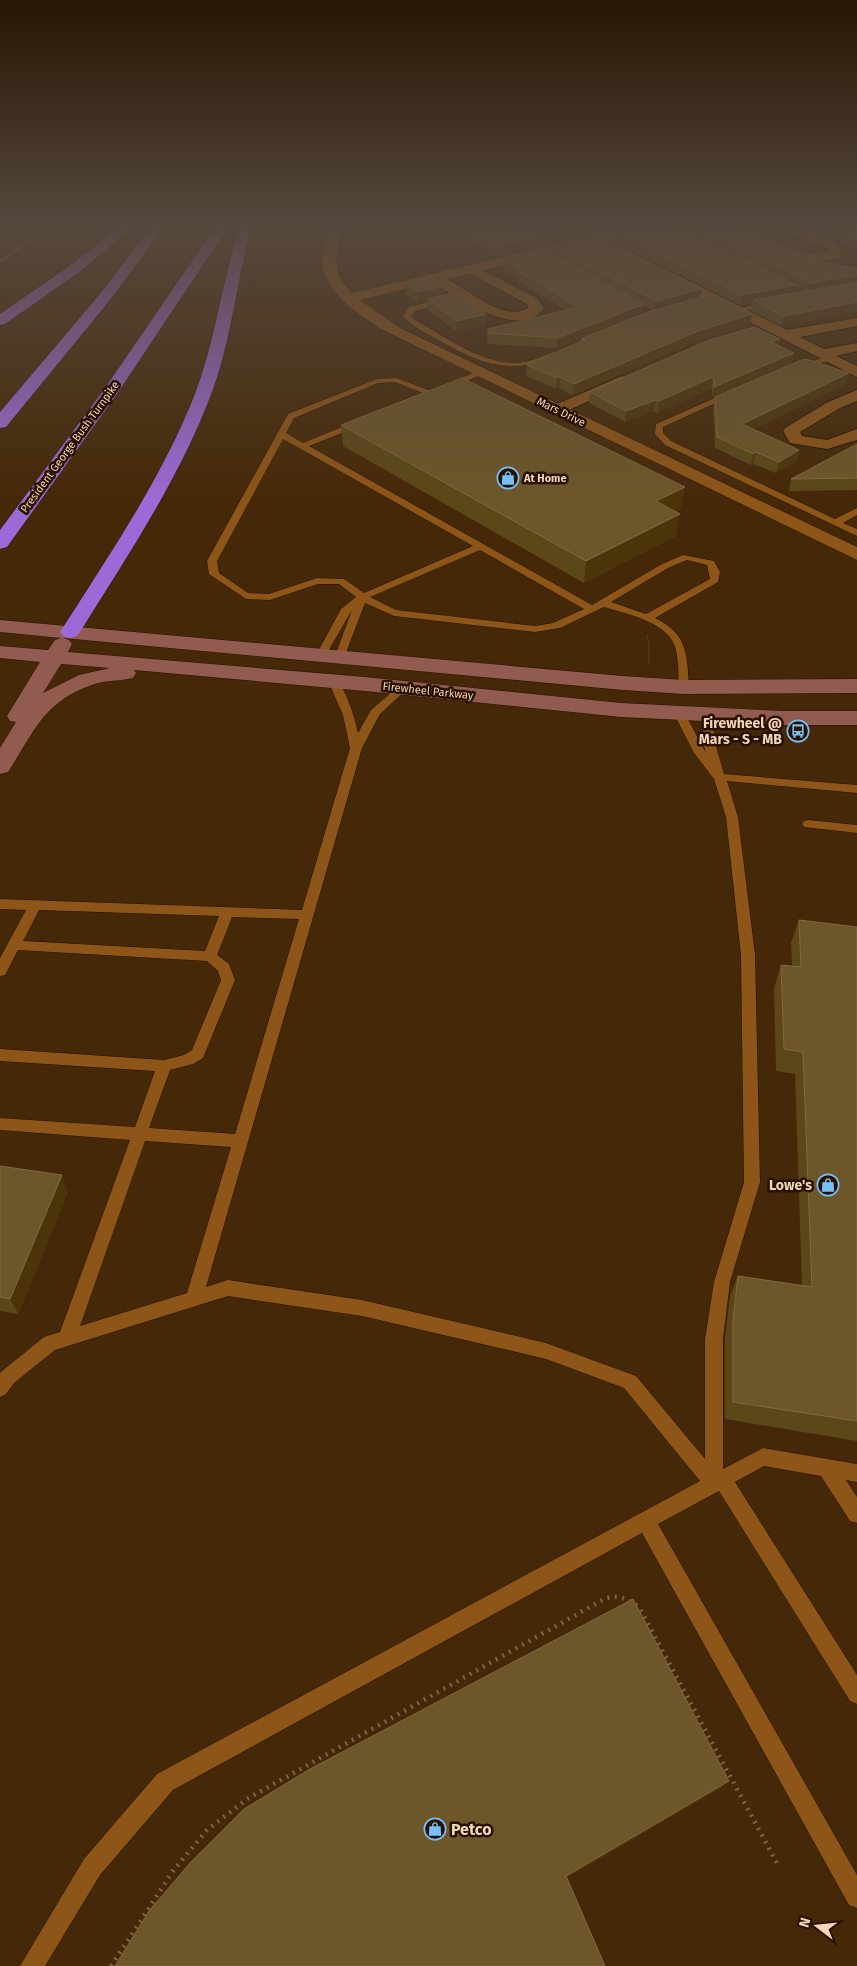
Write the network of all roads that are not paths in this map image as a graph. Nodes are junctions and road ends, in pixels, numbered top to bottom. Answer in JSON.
{"nodes":[{"id":1,"x":88,"y":318,"type":"edge"},
{"id":2,"x":161,"y":318,"type":"edge"},
{"id":3,"x":223,"y":318,"type":"edge"},
{"id":4,"x":371,"y":318,"type":"edge"},
{"id":5,"x":408,"y":318,"type":"edge"},
{"id":6,"x":751,"y":318,"type":"edge"},
{"id":7,"x":857,"y":322,"type":"edge"},
{"id":8,"x":767,"y":326,"type":"junction"},
{"id":9,"x":749,"y":332,"type":"edge"},
{"id":10,"x":786,"y":336,"type":"junction"},
{"id":11,"x":857,"y":347,"type":"edge"},
{"id":12,"x":570,"y":348,"type":"edge"},
{"id":13,"x":826,"y":356,"type":"junction"},
{"id":14,"x":784,"y":372,"type":"edge"},
{"id":15,"x":857,"y":372,"type":"edge"},
{"id":16,"x":481,"y":373,"type":"junction"},
{"id":17,"x":632,"y":377,"type":"edge"},
{"id":18,"x":739,"y":391,"type":"edge"},
{"id":19,"x":857,"y":394,"type":"edge"},
{"id":20,"x":556,"y":410,"type":"junction"},
{"id":21,"x":367,"y":420,"type":"edge"},
{"id":22,"x":0,"y":424,"type":"edge"},
{"id":23,"x":281,"y":434,"type":"junction"},
{"id":24,"x":857,"y":434,"type":"edge"},
{"id":25,"x":302,"y":446,"type":"junction"},
{"id":26,"x":857,"y":511,"type":"edge"},
{"id":27,"x":835,"y":523,"type":"junction"},
{"id":28,"x":857,"y":533,"type":"edge"},
{"id":29,"x":0,"y":544,"type":"edge"},
{"id":30,"x":480,"y":546,"type":"junction"},
{"id":31,"x":855,"y":554,"type":"edge"},
{"id":32,"x":362,"y":597,"type":"junction"},
{"id":33,"x":603,"y":603,"type":"junction"},
{"id":34,"x":592,"y":609,"type":"junction"},
{"id":35,"x":647,"y":618,"type":"junction"},
{"id":36,"x":0,"y":626,"type":"edge"},
{"id":37,"x":70,"y":632,"type":"junction"},
{"id":38,"x":0,"y":652,"type":"edge"},
{"id":39,"x":331,"y":655,"type":"junction"},
{"id":40,"x":53,"y":658,"type":"junction"},
{"id":41,"x":191,"y":670,"type":"junction"},
{"id":42,"x":333,"y":681,"type":"junction"},
{"id":43,"x":684,"y":686,"type":"junction"},
{"id":44,"x":857,"y":686,"type":"edge"},
{"id":45,"x":404,"y":688,"type":"junction"},
{"id":46,"x":680,"y":714,"type":"junction"},
{"id":47,"x":709,"y":715,"type":"junction"},
{"id":48,"x":857,"y":718,"type":"edge"},
{"id":49,"x":0,"y":745,"type":"edge"},
{"id":50,"x":356,"y":748,"type":"junction"},
{"id":51,"x":0,"y":767,"type":"edge"},
{"id":52,"x":719,"y":778,"type":"junction"},
{"id":53,"x":857,"y":789,"type":"edge"},
{"id":54,"x":808,"y":824,"type":"dead end"},
{"id":55,"x":857,"y":829,"type":"edge"},
{"id":56,"x":0,"y":904,"type":"edge"},
{"id":57,"x":35,"y":905,"type":"junction"},
{"id":58,"x":227,"y":912,"type":"junction"},
{"id":59,"x":308,"y":915,"type":"junction"},
{"id":60,"x":14,"y":945,"type":"junction"},
{"id":61,"x":210,"y":956,"type":"junction"},
{"id":62,"x":0,"y":971,"type":"edge"},
{"id":63,"x":0,"y":1055,"type":"edge"},
{"id":64,"x":164,"y":1066,"type":"junction"},
{"id":65,"x":0,"y":1124,"type":"edge"},
{"id":66,"x":141,"y":1133,"type":"junction"},
{"id":67,"x":241,"y":1141,"type":"junction"},
{"id":68,"x":194,"y":1298,"type":"junction"},
{"id":69,"x":67,"y":1337,"type":"junction"},
{"id":70,"x":3,"y":1380,"type":"edge"},
{"id":71,"x":826,"y":1467,"type":"junction"},
{"id":72,"x":857,"y":1472,"type":"edge"},
{"id":73,"x":718,"y":1482,"type":"junction"},
{"id":74,"x":857,"y":1514,"type":"edge"},
{"id":75,"x":646,"y":1520,"type":"junction"},
{"id":76,"x":857,"y":1694,"type":"edge"},
{"id":77,"x":857,"y":1897,"type":"edge"},
{"id":78,"x":32,"y":1966,"type":"edge"}],
"edges":[{"from":1,"to":22,"type":"highway"},
{"from":2,"to":29,"type":"highway","name":"President George Bush Turnpike"},
{"from":3,"to":37,"type":"highway"},
{"from":4,"to":16,"type":"street","name":"Mars Drive"},
{"from":5,"to":12,"type":"lane"},
{"from":6,"to":8,"type":"street"},
{"from":7,"to":10,"type":"street"},
{"from":8,"to":9,"type":"street"},
{"from":8,"to":10,"type":"street"},
{"from":10,"to":13,"type":"street"},
{"from":11,"to":13,"type":"street"},
{"from":13,"to":14,"type":"lane"},
{"from":13,"to":15,"type":"street"},
{"from":16,"to":20,"type":"street","name":"Mars Drive"},
{"from":16,"to":23,"type":"lane"},
{"from":17,"to":20,"type":"street"},
{"from":18,"to":27,"type":"lane"},
{"from":19,"to":24,"type":"street"},
{"from":20,"to":31,"type":"street","name":"Mars Drive"},
{"from":21,"to":25,"type":"lane"},
{"from":23,"to":25,"type":"lane"},
{"from":23,"to":32,"type":"lane"},
{"from":25,"to":30,"type":"lane"},
{"from":26,"to":27,"type":"lane"},
{"from":27,"to":28,"type":"lane"},
{"from":30,"to":32,"type":"lane"},
{"from":30,"to":34,"type":"lane"},
{"from":32,"to":34,"type":"lane"},
{"from":32,"to":39,"type":"lane"},
{"from":32,"to":39,"type":"lane"},
{"from":33,"to":34,"type":"lane"},
{"from":33,"to":35,"type":"lane"},
{"from":33,"to":35,"type":"lane"},
{"from":35,"to":43,"type":"lane"},
{"from":36,"to":37,"type":"main road","name":"Firewheel Parkway"},
{"from":37,"to":39,"type":"main road","name":"Firewheel Parkway"},
{"from":37,"to":40,"type":"main road"},
{"from":38,"to":40,"type":"main road","name":"Firewheel Parkway"},
{"from":39,"to":43,"type":"main road","name":"Firewheel Parkway"},
{"from":40,"to":41,"type":"main road","name":"Firewheel Parkway"},
{"from":40,"to":49,"type":"main road"},
{"from":41,"to":42,"type":"main road","name":"Firewheel Parkway"},
{"from":41,"to":51,"type":"main road"},
{"from":42,"to":45,"type":"main road","name":"Firewheel Parkway"},
{"from":42,"to":50,"type":"lane"},
{"from":43,"to":44,"type":"main road","name":"Firewheel Parkway"},
{"from":43,"to":46,"type":"main road"},
{"from":45,"to":46,"type":"main road","name":"Firewheel Parkway"},
{"from":45,"to":50,"type":"lane"},
{"from":46,"to":47,"type":"main road","name":"Firewheel Parkway"},
{"from":46,"to":52,"type":"lane"},
{"from":47,"to":48,"type":"main road","name":"Firewheel Parkway"},
{"from":47,"to":52,"type":"lane"},
{"from":50,"to":59,"type":"lane"},
{"from":52,"to":53,"type":"lane"},
{"from":52,"to":73,"type":"lane"},
{"from":54,"to":55,"type":"lane"},
{"from":56,"to":57,"type":"lane"},
{"from":57,"to":58,"type":"lane"},
{"from":57,"to":60,"type":"lane"},
{"from":58,"to":59,"type":"lane"},
{"from":58,"to":61,"type":"lane"},
{"from":59,"to":67,"type":"lane"},
{"from":60,"to":61,"type":"lane"},
{"from":60,"to":62,"type":"lane"},
{"from":61,"to":64,"type":"lane"},
{"from":63,"to":64,"type":"lane"},
{"from":64,"to":66,"type":"lane"},
{"from":65,"to":66,"type":"lane"},
{"from":66,"to":67,"type":"lane"},
{"from":66,"to":69,"type":"lane"},
{"from":67,"to":68,"type":"lane"},
{"from":68,"to":69,"type":"lane"},
{"from":68,"to":73,"type":"lane"},
{"from":69,"to":70,"type":"lane"},
{"from":71,"to":72,"type":"lane"},
{"from":71,"to":73,"type":"lane"},
{"from":71,"to":74,"type":"lane"},
{"from":73,"to":75,"type":"lane"},
{"from":73,"to":76,"type":"lane"},
{"from":75,"to":77,"type":"lane"},
{"from":75,"to":78,"type":"lane"}]}
